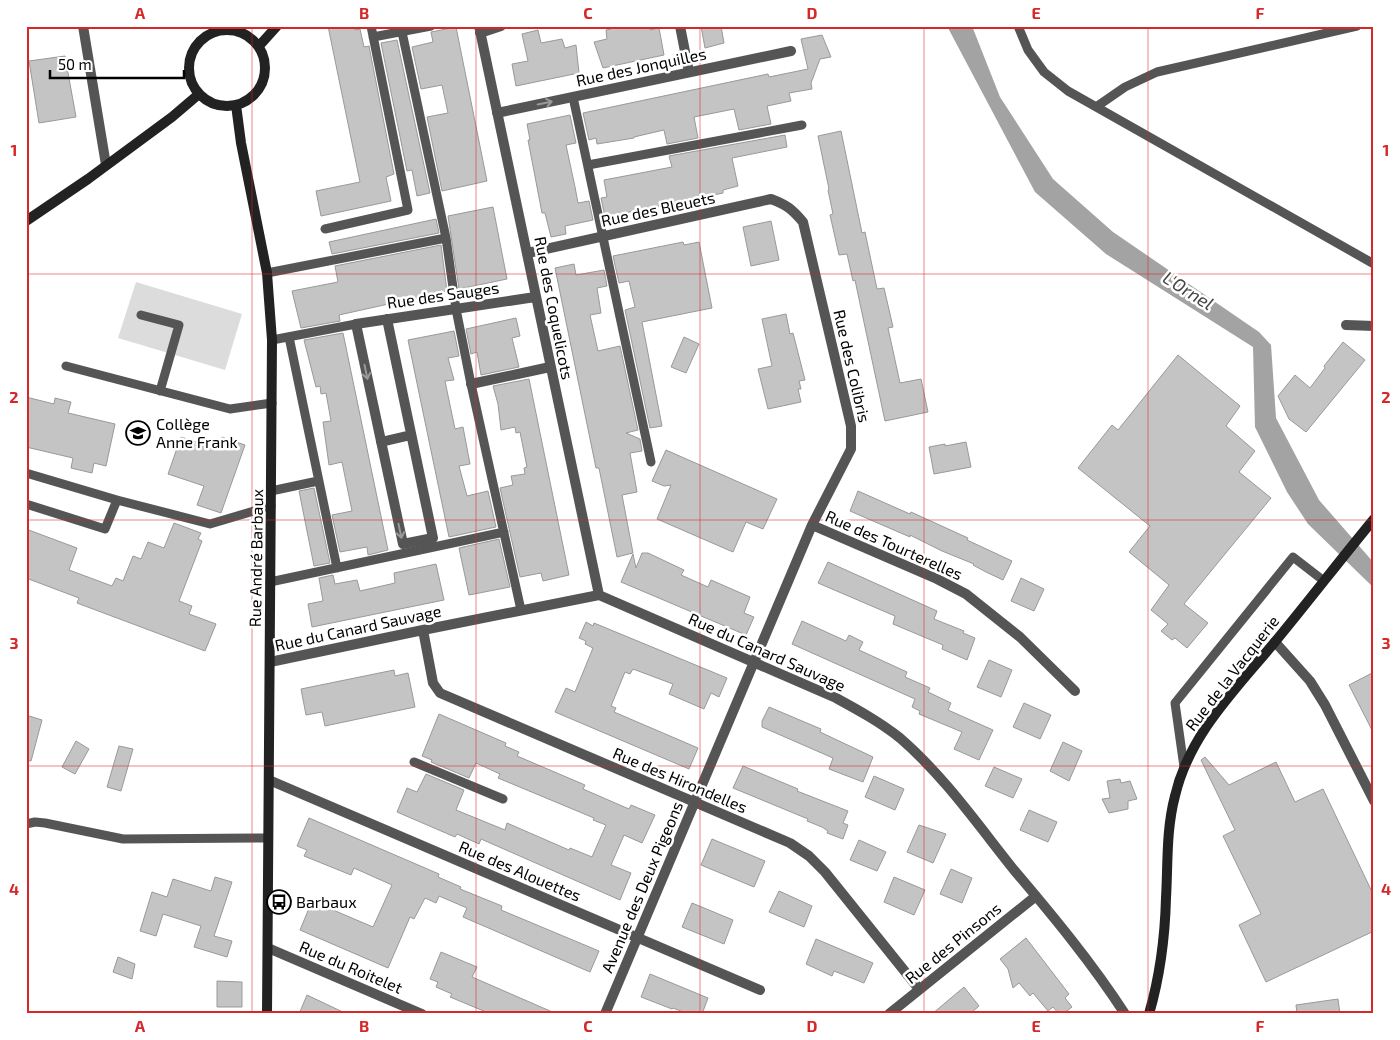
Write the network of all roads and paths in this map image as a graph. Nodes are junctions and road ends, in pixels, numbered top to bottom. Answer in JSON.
{"nodes":[{"id":1,"x":83,"y":26,"type":"edge"},
{"id":2,"x":278,"y":26,"type":"edge"},
{"id":3,"x":371,"y":26,"type":"edge"},
{"id":4,"x":431,"y":26,"type":"edge"},
{"id":5,"x":501,"y":26,"type":"edge"},
{"id":6,"x":680,"y":26,"type":"edge"},
{"id":7,"x":1018,"y":26,"type":"edge"},
{"id":8,"x":1357,"y":26,"type":"edge"},
{"id":9,"x":219,"y":28,"type":"edge"},
{"id":10,"x":479,"y":30,"type":"edge"},
{"id":11,"x":402,"y":32,"type":"junction"},
{"id":12,"x":373,"y":37,"type":"junction"},
{"id":13,"x":258,"y":46,"type":"junction"},
{"id":14,"x":790,"y":51,"type":"dead end"},
{"id":15,"x":689,"y":72,"type":"junction"},
{"id":16,"x":199,"y":94,"type":"junction"},
{"id":17,"x":573,"y":97,"type":"junction"},
{"id":18,"x":236,"y":105,"type":"junction"},
{"id":19,"x":1096,"y":108,"type":"junction"},
{"id":20,"x":497,"y":113,"type":"junction"},
{"id":21,"x":802,"y":124,"type":"dead end"},
{"id":22,"x":106,"y":165,"type":"junction"},
{"id":23,"x":588,"y":165,"type":"junction"},
{"id":24,"x":793,"y":209,"type":"joint"},
{"id":25,"x":26,"y":221,"type":"edge"},
{"id":26,"x":325,"y":228,"type":"dead end"},
{"id":27,"x":602,"y":236,"type":"junction"},
{"id":28,"x":446,"y":238,"type":"junction"},
{"id":29,"x":528,"y":253,"type":"junction"},
{"id":30,"x":1374,"y":264,"type":"edge"},
{"id":31,"x":267,"y":273,"type":"junction"},
{"id":32,"x":535,"y":297,"type":"junction"},
{"id":33,"x":456,"y":309,"type":"junction"},
{"id":34,"x":141,"y":315,"type":"dead end"},
{"id":35,"x":387,"y":319,"type":"junction"},
{"id":36,"x":356,"y":324,"type":"junction"},
{"id":37,"x":1346,"y":325,"type":"dead end"},
{"id":38,"x":1374,"y":326,"type":"edge"},
{"id":39,"x":288,"y":337,"type":"junction"},
{"id":40,"x":272,"y":340,"type":"junction"},
{"id":41,"x":66,"y":366,"type":"dead end"},
{"id":42,"x":550,"y":367,"type":"junction"},
{"id":43,"x":471,"y":384,"type":"junction"},
{"id":44,"x":160,"y":391,"type":"junction"},
{"id":45,"x":272,"y":403,"type":"junction"},
{"id":46,"x":412,"y":436,"type":"junction"},
{"id":47,"x":381,"y":442,"type":"junction"},
{"id":48,"x":651,"y":462,"type":"dead end"},
{"id":49,"x":26,"y":473,"type":"edge"},
{"id":50,"x":318,"y":481,"type":"junction"},
{"id":51,"x":271,"y":491,"type":"junction"},
{"id":52,"x":117,"y":500,"type":"junction"},
{"id":53,"x":26,"y":504,"type":"edge"},
{"id":54,"x":271,"y":506,"type":"junction"},
{"id":55,"x":1374,"y":519,"type":"edge"},
{"id":56,"x":812,"y":525,"type":"junction"},
{"id":57,"x":504,"y":532,"type":"junction"},
{"id":58,"x":337,"y":568,"type":"junction"},
{"id":59,"x":1324,"y":581,"type":"junction"},
{"id":60,"x":270,"y":582,"type":"junction"},
{"id":61,"x":599,"y":595,"type":"junction"},
{"id":62,"x":521,"y":610,"type":"junction"},
{"id":63,"x":423,"y":630,"type":"junction"},
{"id":64,"x":1275,"y":642,"type":"junction"},
{"id":65,"x":270,"y":662,"type":"junction"},
{"id":66,"x":754,"y":662,"type":"junction"},
{"id":67,"x":1075,"y":692,"type":"dead end"},
{"id":68,"x":414,"y":762,"type":"dead end"},
{"id":69,"x":1184,"y":767,"type":"junction"},
{"id":70,"x":269,"y":780,"type":"junction"},
{"id":71,"x":502,"y":799,"type":"dead end"},
{"id":72,"x":1374,"y":801,"type":"edge"},
{"id":73,"x":694,"y":802,"type":"junction"},
{"id":74,"x":26,"y":824,"type":"edge"},
{"id":75,"x":268,"y":838,"type":"junction"},
{"id":76,"x":1036,"y":896,"type":"junction"},
{"id":77,"x":637,"y":937,"type":"junction"},
{"id":78,"x":268,"y":948,"type":"junction"},
{"id":79,"x":760,"y":990,"type":"dead end"},
{"id":80,"x":919,"y":990,"type":"junction"},
{"id":81,"x":268,"y":1014,"type":"edge"},
{"id":82,"x":422,"y":1014,"type":"edge"},
{"id":83,"x":604,"y":1014,"type":"edge"},
{"id":84,"x":889,"y":1014,"type":"edge"},
{"id":85,"x":1125,"y":1014,"type":"edge"},
{"id":86,"x":1149,"y":1014,"type":"edge"}],
"edges":[{"from":1,"to":22,"type":"street"},
{"from":2,"to":13,"type":"street"},
{"from":3,"to":12,"type":"lane"},
{"from":4,"to":11,"type":"lane"},
{"from":5,"to":10,"type":"street"},
{"from":6,"to":15,"type":"street"},
{"from":7,"to":19,"type":"lane"},
{"from":8,"to":19,"type":"lane"},
{"from":9,"to":13,"type":"street"},
{"from":9,"to":16,"type":"street"},
{"from":10,"to":20,"type":"street","name":"Rue des Coquelicots"},
{"from":11,"to":12,"type":"lane"},
{"from":11,"to":28,"type":"lane"},
{"from":12,"to":26,"type":"lane"},
{"from":13,"to":18,"type":"street"},
{"from":14,"to":15,"type":"street","name":"Rue des Jonquilles"},
{"from":15,"to":17,"type":"street","name":"Rue des Jonquilles"},
{"from":16,"to":18,"type":"street"},
{"from":16,"to":22,"type":"street"},
{"from":20,"to":17,"type":"street","name":"Rue des Jonquilles","one_way":true},
{"from":17,"to":23,"type":"lane"},
{"from":18,"to":31,"type":"street","name":"Rue André Barbaux"},
{"from":19,"to":30,"type":"lane"},
{"from":20,"to":29,"type":"street","name":"Rue des Coquelicots"},
{"from":21,"to":23,"type":"lane"},
{"from":22,"to":25,"type":"street"},
{"from":23,"to":27,"type":"lane"},
{"from":24,"to":27,"type":"street","name":"Rue des Bleuets"},
{"from":24,"to":56,"type":"street","name":"Rue des Colibris"},
{"from":27,"to":29,"type":"street","name":"Rue des Bleuets"},
{"from":27,"to":48,"type":"lane"},
{"from":28,"to":31,"type":"lane"},
{"from":28,"to":33,"type":"lane"},
{"from":29,"to":32,"type":"street","name":"Rue des Coquelicots"},
{"from":31,"to":40,"type":"street","name":"Rue André Barbaux"},
{"from":32,"to":33,"type":"street","name":"Rue des Sauges"},
{"from":32,"to":42,"type":"street","name":"Rue des Coquelicots"},
{"from":33,"to":35,"type":"street","name":"Rue des Sauges"},
{"from":33,"to":43,"type":"lane"},
{"from":34,"to":44,"type":"lane"},
{"from":35,"to":36,"type":"street","name":"Rue des Sauges"},
{"from":35,"to":46,"type":"street"},
{"from":36,"to":39,"type":"lane"},
{"from":36,"to":47,"type":"street","one_way":true},
{"from":37,"to":38,"type":"street"},
{"from":39,"to":40,"type":"lane"},
{"from":39,"to":50,"type":"lane"},
{"from":40,"to":45,"type":"street","name":"Rue André Barbaux"},
{"from":41,"to":44,"type":"lane"},
{"from":42,"to":43,"type":"street"},
{"from":42,"to":61,"type":"street","name":"Rue des Coquelicots"},
{"from":43,"to":57,"type":"lane"},
{"from":44,"to":45,"type":"lane"},
{"from":45,"to":51,"type":"street","name":"Rue André Barbaux"},
{"from":46,"to":47,"type":"street"},
{"from":47,"to":46,"type":"street","one_way":true},
{"from":49,"to":52,"type":"lane"},
{"from":50,"to":51,"type":"lane"},
{"from":50,"to":58,"type":"lane"},
{"from":51,"to":54,"type":"street","name":"Rue André Barbaux"},
{"from":52,"to":53,"type":"lane"},
{"from":52,"to":54,"type":"lane"},
{"from":54,"to":60,"type":"street","name":"Rue André Barbaux"},
{"from":55,"to":59,"type":"street","name":"Rue de la Vacquerie"},
{"from":56,"to":66,"type":"street","name":"Rue des Tourterelles"},
{"from":56,"to":67,"type":"street","name":"Rue des Tourterelles"},
{"from":57,"to":58,"type":"lane"},
{"from":57,"to":62,"type":"lane"},
{"from":58,"to":60,"type":"lane"},
{"from":59,"to":64,"type":"street","name":"Rue de la Vacquerie"},
{"from":59,"to":69,"type":"lane"},
{"from":60,"to":65,"type":"street","name":"Rue André Barbaux"},
{"from":61,"to":62,"type":"street","name":"Rue du Canard Sauvage"},
{"from":61,"to":66,"type":"street","name":"Rue du Canard Sauvage"},
{"from":62,"to":63,"type":"street","name":"Rue du Canard Sauvage"},
{"from":63,"to":65,"type":"street","name":"Rue du Canard Sauvage"},
{"from":63,"to":73,"type":"street","name":"Rue des Hirondelles"},
{"from":64,"to":69,"type":"street","name":"Rue de la Vacquerie"},
{"from":64,"to":72,"type":"street"},
{"from":65,"to":70,"type":"street","name":"Rue André Barbaux"},
{"from":66,"to":73,"type":"street","name":"Avenue des Deux Pigeons"},
{"from":66,"to":76,"type":"street","name":"Rue du Canard Sauvage"},
{"from":68,"to":71,"type":"lane"},
{"from":69,"to":86,"type":"street","name":"Rue de la Vacquerie"},
{"from":70,"to":75,"type":"street","name":"Rue André Barbaux"},
{"from":70,"to":77,"type":"street","name":"Rue des Alouettes"},
{"from":73,"to":77,"type":"street","name":"Avenue des Deux Pigeons"},
{"from":73,"to":80,"type":"street","name":"Rue des Hirondelles"},
{"from":74,"to":75,"type":"lane"},
{"from":75,"to":78,"type":"street","name":"Rue André Barbaux"},
{"from":76,"to":80,"type":"street","name":"Rue des Pinsons"},
{"from":76,"to":85,"type":"street","name":"Rue du Canard Sauvage"},
{"from":77,"to":79,"type":"street","name":"Rue des Alouettes"},
{"from":77,"to":83,"type":"street","name":"Avenue des Deux Pigeons"},
{"from":78,"to":81,"type":"street","name":"Rue André Barbaux"},
{"from":78,"to":82,"type":"street","name":"Rue du Roitelet"},
{"from":80,"to":84,"type":"street","name":"Rue des Pinsons"}]}
